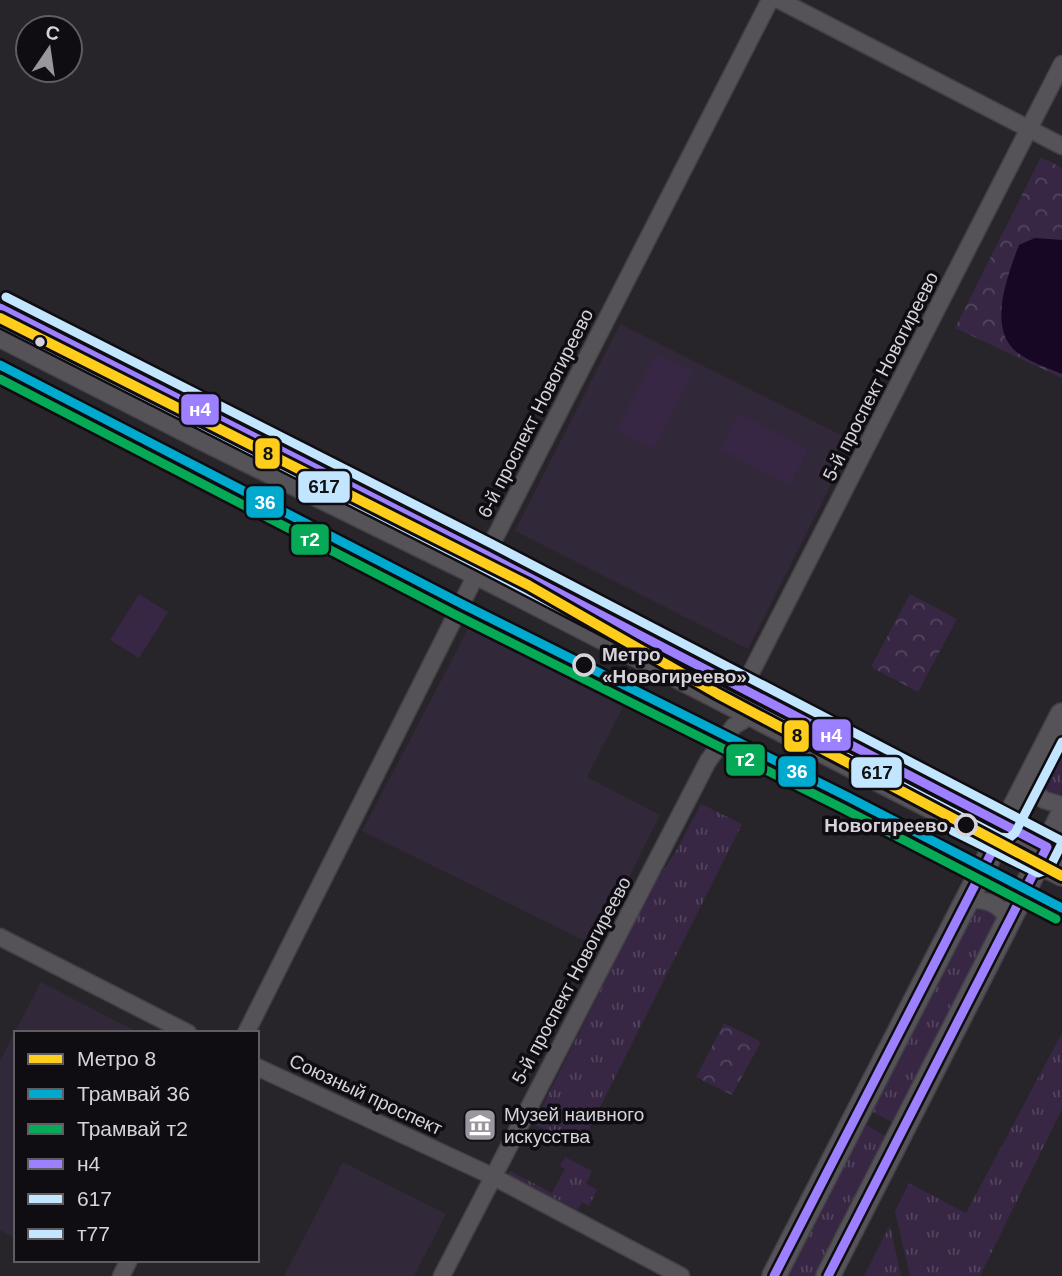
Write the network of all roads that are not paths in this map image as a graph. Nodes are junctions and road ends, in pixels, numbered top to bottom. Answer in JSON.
{"nodes":[{"id":1,"x":770,"y":0,"type":"edge"},
{"id":2,"x":779,"y":0,"type":"edge"},
{"id":3,"x":1062,"y":64,"type":"edge"},
{"id":4,"x":1030,"y":130,"type":"junction"},
{"id":5,"x":1062,"y":146,"type":"edge"},
{"id":6,"x":0,"y":309,"type":"edge"},
{"id":7,"x":0,"y":335,"type":"edge"},
{"id":8,"x":482,"y":564,"type":"junction"},
{"id":9,"x":743,"y":703,"type":"junction"},
{"id":10,"x":1062,"y":715,"type":"edge"},
{"id":11,"x":1026,"y":785,"type":"junction"},
{"id":12,"x":1062,"y":805,"type":"edge"},
{"id":13,"x":1062,"y":816,"type":"edge"},
{"id":14,"x":1002,"y":833,"type":"junction"},
{"id":15,"x":1049,"y":855,"type":"edge"},
{"id":16,"x":1062,"y":874,"type":"edge"},
{"id":17,"x":967,"y":900,"type":"junction"},
{"id":18,"x":1010,"y":920,"type":"junction"},
{"id":19,"x":0,"y":937,"type":"edge"},
{"id":20,"x":184,"y":1031,"type":"edge"},
{"id":21,"x":247,"y":1031,"type":"edge"},
{"id":22,"x":259,"y":1069,"type":"edge"},
{"id":23,"x":492,"y":1176,"type":"junction"},
{"id":24,"x":442,"y":1276,"type":"edge"},
{"id":25,"x":681,"y":1276,"type":"edge"},
{"id":26,"x":774,"y":1276,"type":"edge"},
{"id":27,"x":828,"y":1276,"type":"edge"}],
"edges":[{"from":1,"to":8,"type":"street","name":"6-й проспект Новогиреево"},
{"from":2,"to":4,"type":"street"},
{"from":3,"to":4,"type":"street","name":"5-й проспект Новогиреево"},
{"from":4,"to":5,"type":"street"},
{"from":4,"to":9,"type":"street","name":"5-й проспект Новогиреево"},
{"from":6,"to":8,"type":"main road"},
{"from":7,"to":8,"type":"main road"},
{"from":8,"to":9,"type":"main road"},
{"from":8,"to":21,"type":"street","name":"6-й проспект Новогиреево"},
{"from":9,"to":14,"type":"main road"},
{"from":9,"to":23,"type":"street","name":"5-й проспект Новогиреево"},
{"from":10,"to":11,"type":"main road"},
{"from":11,"to":12,"type":"street"},
{"from":11,"to":14,"type":"main road"},
{"from":13,"to":15,"type":"main road"},
{"from":14,"to":15,"type":"main road"},
{"from":14,"to":17,"type":"main road"},
{"from":15,"to":16,"type":"main road"},
{"from":15,"to":18,"type":"main road"},
{"from":17,"to":18,"type":"street"},
{"from":17,"to":26,"type":"main road"},
{"from":18,"to":27,"type":"main road"},
{"from":19,"to":20,"type":"street"},
{"from":22,"to":23,"type":"street","name":"Союзный проспект"},
{"from":23,"to":24,"type":"street","name":"5-й проспект Новогиреево"},
{"from":23,"to":25,"type":"street","name":"Союзный проспект"}]}
